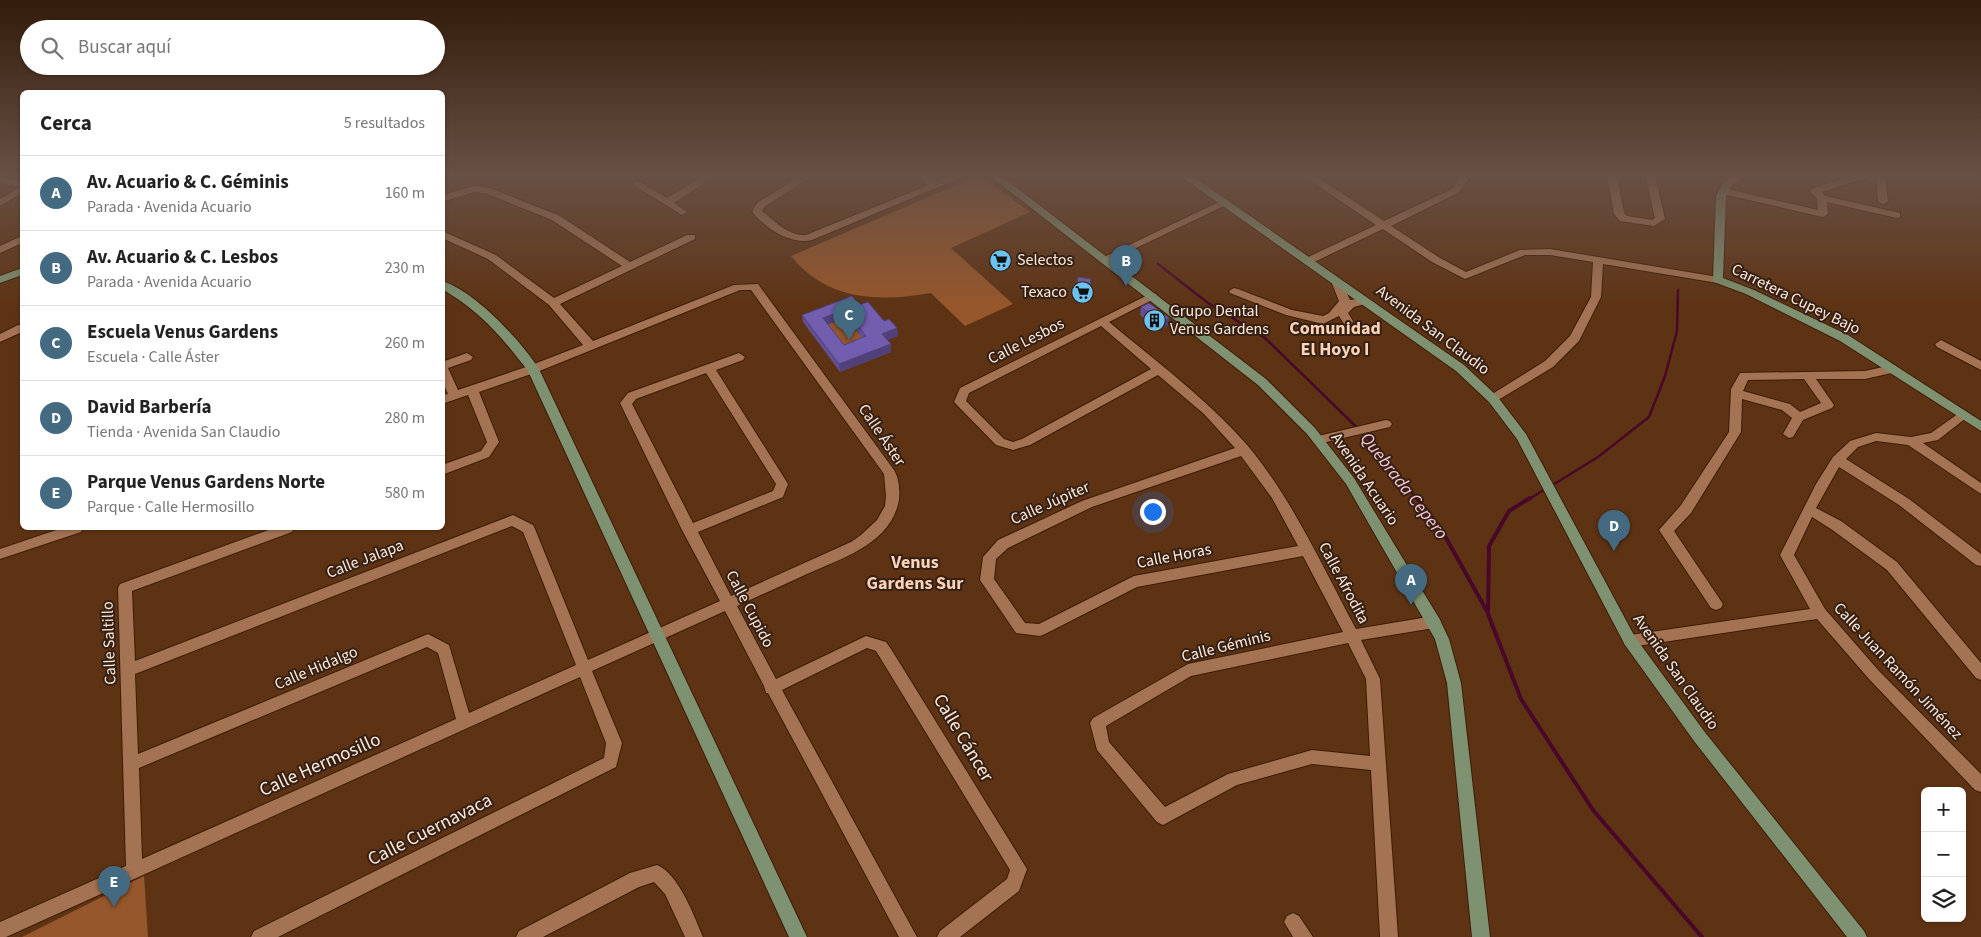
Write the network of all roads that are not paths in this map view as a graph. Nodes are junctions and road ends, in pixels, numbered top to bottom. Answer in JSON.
{"nodes":[{"id":1,"x":557,"y":219,"type":"edge"},
{"id":2,"x":766,"y":219,"type":"edge"},
{"id":3,"x":855,"y":219,"type":"edge"},
{"id":4,"x":1052,"y":219,"type":"edge"},
{"id":5,"x":1190,"y":219,"type":"edge"},
{"id":6,"x":1249,"y":219,"type":"edge"},
{"id":7,"x":1373,"y":219,"type":"edge"},
{"id":8,"x":1396,"y":219,"type":"edge"},
{"id":9,"x":1624,"y":219,"type":"edge"},
{"id":10,"x":1660,"y":219,"type":"edge"},
{"id":11,"x":1720,"y":219,"type":"edge"},
{"id":12,"x":1383,"y":225,"type":"junction"},
{"id":13,"x":445,"y":235,"type":"edge"},
{"id":14,"x":691,"y":237,"type":"dead end"},
{"id":15,"x":20,"y":240,"type":"edge"},
{"id":16,"x":0,"y":250,"type":"edge"},
{"id":17,"x":1105,"y":259,"type":"junction"},
{"id":18,"x":1598,"y":259,"type":"junction"},
{"id":19,"x":1308,"y":261,"type":"junction"},
{"id":20,"x":629,"y":266,"type":"junction"},
{"id":21,"x":20,"y":272,"type":"edge"},
{"id":22,"x":0,"y":280,"type":"edge"},
{"id":23,"x":1718,"y":280,"type":"junction"},
{"id":24,"x":1336,"y":281,"type":"junction"},
{"id":25,"x":445,"y":286,"type":"edge"},
{"id":26,"x":1234,"y":291,"type":"dead end"},
{"id":27,"x":1152,"y":296,"type":"junction"},
{"id":28,"x":1365,"y":301,"type":"junction"},
{"id":29,"x":553,"y":303,"type":"junction"},
{"id":30,"x":1348,"y":321,"type":"dead end"},
{"id":31,"x":1101,"y":322,"type":"junction"},
{"id":32,"x":20,"y":329,"type":"edge"},
{"id":33,"x":0,"y":338,"type":"edge"},
{"id":34,"x":1941,"y":344,"type":"dead end"},
{"id":35,"x":591,"y":346,"type":"junction"},
{"id":36,"x":739,"y":356,"type":"dead end"},
{"id":37,"x":468,"y":357,"type":"dead end"},
{"id":38,"x":445,"y":366,"type":"edge"},
{"id":39,"x":1981,"y":366,"type":"edge"},
{"id":40,"x":709,"y":368,"type":"junction"},
{"id":41,"x":533,"y":369,"type":"junction"},
{"id":42,"x":1160,"y":369,"type":"junction"},
{"id":43,"x":1892,"y":370,"type":"junction"},
{"id":44,"x":445,"y":374,"type":"edge"},
{"id":45,"x":1808,"y":376,"type":"junction"},
{"id":46,"x":472,"y":390,"type":"junction"},
{"id":47,"x":1737,"y":393,"type":"junction"},
{"id":48,"x":455,"y":396,"type":"junction"},
{"id":49,"x":445,"y":399,"type":"edge"},
{"id":50,"x":1493,"y":399,"type":"junction"},
{"id":51,"x":1962,"y":416,"type":"junction"},
{"id":52,"x":1799,"y":417,"type":"junction"},
{"id":53,"x":1386,"y":424,"type":"dead end"},
{"id":54,"x":1981,"y":426,"type":"edge"},
{"id":55,"x":1789,"y":434,"type":"dead end"},
{"id":56,"x":1318,"y":440,"type":"junction"},
{"id":57,"x":1911,"y":442,"type":"junction"},
{"id":58,"x":1244,"y":450,"type":"junction"},
{"id":59,"x":1837,"y":460,"type":"junction"},
{"id":60,"x":445,"y":469,"type":"edge"},
{"id":61,"x":1981,"y":489,"type":"edge"},
{"id":62,"x":1810,"y":510,"type":"junction"},
{"id":63,"x":70,"y":530,"type":"edge"},
{"id":64,"x":282,"y":530,"type":"edge"},
{"id":65,"x":689,"y":530,"type":"junction"},
{"id":66,"x":1307,"y":550,"type":"junction"},
{"id":67,"x":0,"y":554,"type":"edge"},
{"id":68,"x":1981,"y":561,"type":"edge"},
{"id":69,"x":728,"y":604,"type":"junction"},
{"id":70,"x":1716,"y":604,"type":"dead end"},
{"id":71,"x":1820,"y":613,"type":"junction"},
{"id":72,"x":1057,"y":621,"type":"joint"},
{"id":73,"x":1434,"y":622,"type":"junction"},
{"id":74,"x":657,"y":636,"type":"junction"},
{"id":75,"x":1352,"y":636,"type":"junction"},
{"id":76,"x":1630,"y":641,"type":"junction"},
{"id":77,"x":584,"y":669,"type":"junction"},
{"id":78,"x":128,"y":670,"type":"junction"},
{"id":79,"x":1981,"y":674,"type":"edge"},
{"id":80,"x":771,"y":688,"type":"junction"},
{"id":81,"x":464,"y":722,"type":"junction"},
{"id":82,"x":612,"y":754,"type":"joint"},
{"id":83,"x":131,"y":764,"type":"junction"},
{"id":84,"x":1379,"y":764,"type":"junction"},
{"id":85,"x":1981,"y":785,"type":"edge"},
{"id":86,"x":134,"y":870,"type":"junction"},
{"id":87,"x":1293,"y":922,"type":"dead end"},
{"id":88,"x":0,"y":930,"type":"edge"},
{"id":89,"x":260,"y":937,"type":"edge"},
{"id":90,"x":524,"y":937,"type":"edge"},
{"id":91,"x":694,"y":937,"type":"edge"},
{"id":92,"x":798,"y":937,"type":"edge"},
{"id":93,"x":908,"y":937,"type":"edge"},
{"id":94,"x":946,"y":937,"type":"edge"},
{"id":95,"x":1304,"y":937,"type":"edge"},
{"id":96,"x":1389,"y":937,"type":"edge"},
{"id":97,"x":1481,"y":937,"type":"edge"},
{"id":98,"x":1858,"y":937,"type":"edge"}],
"edges":[{"from":1,"to":20,"type":"street"},
{"from":2,"to":3,"type":"street"},
{"from":4,"to":17,"type":"street","name":"Avenida Acuario"},
{"from":5,"to":17,"type":"street"},
{"from":6,"to":19,"type":"street","name":"Avenida San Claudio"},
{"from":7,"to":12,"type":"street"},
{"from":8,"to":12,"type":"street"},
{"from":9,"to":10,"type":"street"},
{"from":11,"to":23,"type":"street","name":"Carretera Cupey Bajo"},
{"from":12,"to":18,"type":"street"},
{"from":12,"to":19,"type":"street"},
{"from":13,"to":29,"type":"street"},
{"from":14,"to":20,"type":"street"},
{"from":15,"to":16,"type":"street"},
{"from":17,"to":27,"type":"street","name":"Avenida Acuario"},
{"from":18,"to":23,"type":"street"},
{"from":18,"to":50,"type":"street"},
{"from":19,"to":24,"type":"street","name":"Avenida San Claudio"},
{"from":20,"to":29,"type":"street"},
{"from":21,"to":22,"type":"street"},
{"from":23,"to":43,"type":"street","name":"Carretera Cupey Bajo"},
{"from":24,"to":26,"type":"street"},
{"from":24,"to":28,"type":"street","name":"Avenida San Claudio"},
{"from":25,"to":41,"type":"street"},
{"from":27,"to":31,"type":"street","name":"Calle Lesbos"},
{"from":27,"to":56,"type":"street","name":"Avenida Acuario"},
{"from":28,"to":30,"type":"street"},
{"from":28,"to":50,"type":"street","name":"Avenida San Claudio"},
{"from":29,"to":35,"type":"street"},
{"from":31,"to":42,"type":"street","name":"Calle Afrodita"},
{"from":31,"to":42,"type":"street","name":"Calle Lesbos"},
{"from":32,"to":33,"type":"street"},
{"from":34,"to":39,"type":"street"},
{"from":35,"to":41,"type":"street"},
{"from":35,"to":69,"type":"street","name":"Calle Áster"},
{"from":36,"to":40,"type":"street","name":"Calle Cupido"},
{"from":37,"to":38,"type":"street"},
{"from":40,"to":65,"type":"street","name":"Calle Cupido"},
{"from":40,"to":65,"type":"street"},
{"from":41,"to":46,"type":"street"},
{"from":41,"to":74,"type":"street"},
{"from":42,"to":58,"type":"street","name":"Calle Afrodita"},
{"from":43,"to":45,"type":"street"},
{"from":43,"to":51,"type":"street","name":"Carretera Cupey Bajo"},
{"from":44,"to":48,"type":"street"},
{"from":45,"to":47,"type":"street"},
{"from":45,"to":52,"type":"street"},
{"from":46,"to":48,"type":"street"},
{"from":46,"to":60,"type":"street"},
{"from":47,"to":52,"type":"street"},
{"from":47,"to":70,"type":"street"},
{"from":48,"to":49,"type":"street"},
{"from":50,"to":76,"type":"street","name":"Avenida San Claudio"},
{"from":51,"to":54,"type":"street","name":"Carretera Cupey Bajo"},
{"from":51,"to":57,"type":"street","name":"Calle Juan Ramón Jiménez"},
{"from":52,"to":55,"type":"street"},
{"from":53,"to":56,"type":"street"},
{"from":56,"to":73,"type":"street","name":"Avenida Acuario"},
{"from":57,"to":59,"type":"street","name":"Calle Juan Ramón Jiménez"},
{"from":57,"to":61,"type":"street"},
{"from":58,"to":66,"type":"street","name":"Calle Afrodita"},
{"from":58,"to":72,"type":"street","name":"Calle Júpiter"},
{"from":59,"to":62,"type":"street","name":"Calle Juan Ramón Jiménez"},
{"from":59,"to":68,"type":"street"},
{"from":62,"to":71,"type":"street","name":"Calle Juan Ramón Jiménez"},
{"from":62,"to":79,"type":"street"},
{"from":63,"to":67,"type":"street"},
{"from":64,"to":78,"type":"street","name":"Calle Saltillo"},
{"from":65,"to":69,"type":"street","name":"Calle Cupido"},
{"from":66,"to":72,"type":"street","name":"Calle Horas"},
{"from":66,"to":75,"type":"street","name":"Calle Afrodita"},
{"from":69,"to":74,"type":"street","name":"Calle Áster"},
{"from":69,"to":80,"type":"street","name":"Calle Cupido"},
{"from":71,"to":76,"type":"street"},
{"from":71,"to":85,"type":"street","name":"Calle Juan Ramón Jiménez"},
{"from":73,"to":75,"type":"street","name":"Calle Géminis"},
{"from":73,"to":97,"type":"street","name":"Avenida Acuario"},
{"from":74,"to":77,"type":"street","name":"Calle Hermosillo"},
{"from":74,"to":92,"type":"street"},
{"from":75,"to":84,"type":"street","name":"Calle Afrodita"},
{"from":75,"to":84,"type":"street","name":"Calle Géminis"},
{"from":76,"to":98,"type":"street","name":"Avenida San Claudio"},
{"from":77,"to":78,"type":"street","name":"Calle Jalapa"},
{"from":77,"to":81,"type":"street","name":"Calle Hermosillo"},
{"from":77,"to":82,"type":"street","name":"Calle Jalapa"},
{"from":78,"to":83,"type":"street","name":"Calle Saltillo"},
{"from":80,"to":93,"type":"street","name":"Calle Cupido"},
{"from":80,"to":94,"type":"street","name":"Calle Cáncer"},
{"from":81,"to":83,"type":"street","name":"Calle Hidalgo"},
{"from":81,"to":86,"type":"street","name":"Calle Hermosillo"},
{"from":82,"to":89,"type":"street","name":"Calle Cuernavaca"},
{"from":83,"to":86,"type":"street","name":"Calle Saltillo"},
{"from":84,"to":96,"type":"street","name":"Calle Afrodita"},
{"from":86,"to":88,"type":"street","name":"Calle Hermosillo"},
{"from":87,"to":95,"type":"street"},
{"from":90,"to":91,"type":"street"}]}
